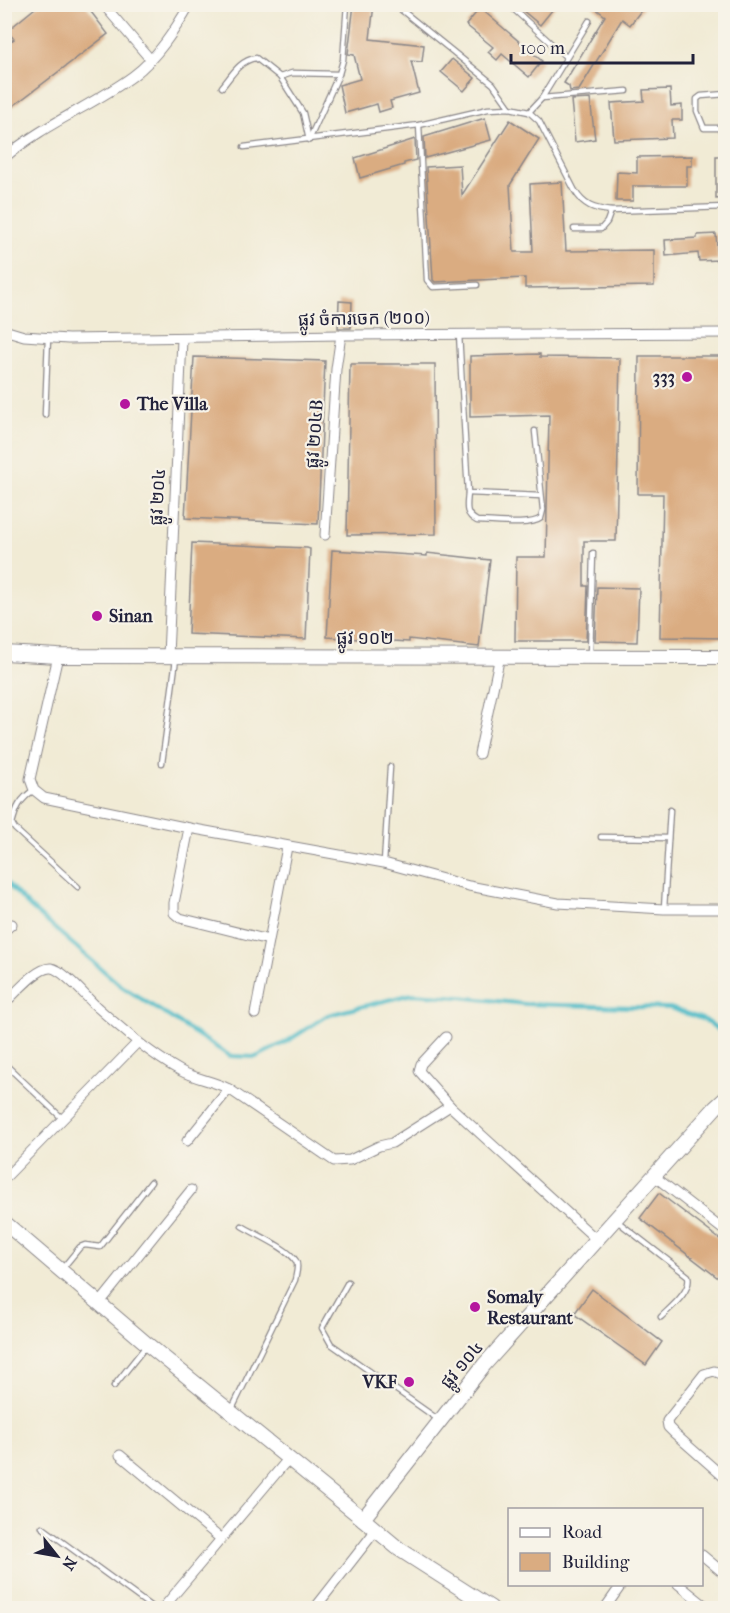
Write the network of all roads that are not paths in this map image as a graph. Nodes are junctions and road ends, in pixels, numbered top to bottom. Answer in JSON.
{"nodes":[{"id":1,"x":103,"y":4,"type":"edge"},
{"id":2,"x":190,"y":4,"type":"edge"},
{"id":3,"x":347,"y":4,"type":"edge"},
{"id":4,"x":394,"y":4,"type":"edge"},
{"id":5,"x":508,"y":4,"type":"edge"},
{"id":6,"x":589,"y":21,"type":"dead end"},
{"id":7,"x":566,"y":57,"type":"junction"},
{"id":8,"x":150,"y":59,"type":"junction"},
{"id":9,"x":339,"y":74,"type":"junction"},
{"id":10,"x":280,"y":76,"type":"junction"},
{"id":11,"x":222,"y":87,"type":"dead end"},
{"id":12,"x":627,"y":91,"type":"dead end"},
{"id":13,"x":726,"y":94,"type":"edge"},
{"id":14,"x":542,"y":98,"type":"junction"},
{"id":15,"x":510,"y":108,"type":"junction"},
{"id":16,"x":529,"y":112,"type":"junction"},
{"id":17,"x":419,"y":125,"type":"junction"},
{"id":18,"x":726,"y":128,"type":"edge"},
{"id":19,"x":309,"y":140,"type":"junction"},
{"id":20,"x":244,"y":147,"type":"dead end"},
{"id":21,"x":4,"y":158,"type":"edge"},
{"id":22,"x":726,"y":207,"type":"edge"},
{"id":23,"x":611,"y":211,"type":"junction"},
{"id":24,"x":574,"y":229,"type":"dead end"},
{"id":25,"x":477,"y":285,"type":"dead end"},
{"id":26,"x":4,"y":330,"type":"edge"},
{"id":27,"x":726,"y":333,"type":"edge"},
{"id":28,"x":459,"y":334,"type":"junction"},
{"id":29,"x":341,"y":335,"type":"junction"},
{"id":30,"x":48,"y":338,"type":"junction"},
{"id":31,"x":182,"y":339,"type":"junction"},
{"id":32,"x":45,"y":415,"type":"dead end"},
{"id":33,"x":535,"y":431,"type":"dead end"},
{"id":34,"x":468,"y":493,"type":"junction"},
{"id":35,"x":541,"y":496,"type":"junction"},
{"id":36,"x":325,"y":535,"type":"dead end"},
{"id":37,"x":593,"y":553,"type":"dead end"},
{"id":38,"x":5,"y":654,"type":"edge"},
{"id":39,"x":58,"y":656,"type":"junction"},
{"id":40,"x":172,"y":656,"type":"junction"},
{"id":41,"x":500,"y":656,"type":"junction"},
{"id":42,"x":590,"y":657,"type":"junction"},
{"id":43,"x":726,"y":657,"type":"edge"},
{"id":44,"x":479,"y":754,"type":"dead end"},
{"id":45,"x":162,"y":763,"type":"dead end"},
{"id":46,"x":390,"y":767,"type":"dead end"},
{"id":47,"x":34,"y":790,"type":"junction"},
{"id":48,"x":670,"y":810,"type":"dead end"},
{"id":49,"x":189,"y":828,"type":"junction"},
{"id":50,"x":601,"y":837,"type":"dead end"},
{"id":51,"x":668,"y":838,"type":"junction"},
{"id":52,"x":287,"y":847,"type":"junction"},
{"id":53,"x":384,"y":863,"type":"junction"},
{"id":54,"x":78,"y":887,"type":"dead end"},
{"id":55,"x":664,"y":909,"type":"junction"},
{"id":56,"x":726,"y":909,"type":"edge"},
{"id":57,"x":12,"y":924,"type":"dead end"},
{"id":58,"x":4,"y":931,"type":"edge"},
{"id":59,"x":269,"y":940,"type":"junction"},
{"id":60,"x":4,"y":1004,"type":"edge"},
{"id":61,"x":255,"y":1014,"type":"dead end"},
{"id":62,"x":446,"y":1037,"type":"dead end"},
{"id":63,"x":138,"y":1042,"type":"junction"},
{"id":64,"x":6,"y":1065,"type":"dead end"},
{"id":65,"x":229,"y":1089,"type":"junction"},
{"id":66,"x":726,"y":1098,"type":"edge"},
{"id":67,"x":450,"y":1106,"type":"junction"},
{"id":68,"x":63,"y":1119,"type":"junction"},
{"id":69,"x":187,"y":1141,"type":"dead end"},
{"id":70,"x":654,"y":1176,"type":"junction"},
{"id":71,"x":4,"y":1179,"type":"edge"},
{"id":72,"x":151,"y":1182,"type":"dead end"},
{"id":73,"x":191,"y":1190,"type":"dead end"},
{"id":74,"x":615,"y":1220,"type":"junction"},
{"id":75,"x":4,"y":1222,"type":"edge"},
{"id":76,"x":242,"y":1226,"type":"dead end"},
{"id":77,"x":726,"y":1232,"type":"edge"},
{"id":78,"x":597,"y":1240,"type":"junction"},
{"id":79,"x":60,"y":1271,"type":"junction"},
{"id":80,"x":348,"y":1282,"type":"dead end"},
{"id":81,"x":99,"y":1304,"type":"junction"},
{"id":82,"x":661,"y":1317,"type":"dead end"},
{"id":83,"x":147,"y":1344,"type":"junction"},
{"id":84,"x":726,"y":1376,"type":"edge"},
{"id":85,"x":114,"y":1386,"type":"dead end"},
{"id":86,"x":231,"y":1411,"type":"junction"},
{"id":87,"x":440,"y":1421,"type":"junction"},
{"id":88,"x":120,"y":1455,"type":"dead end"},
{"id":89,"x":289,"y":1458,"type":"junction"},
{"id":90,"x":726,"y":1479,"type":"edge"},
{"id":91,"x":363,"y":1519,"type":"junction"},
{"id":92,"x":42,"y":1527,"type":"dead end"},
{"id":93,"x":376,"y":1530,"type":"junction"},
{"id":94,"x":221,"y":1539,"type":"junction"},
{"id":95,"x":703,"y":1556,"type":"edge"},
{"id":96,"x":726,"y":1575,"type":"edge"},
{"id":97,"x":621,"y":1586,"type":"edge"},
{"id":98,"x":680,"y":1586,"type":"edge"},
{"id":99,"x":153,"y":1608,"type":"edge"},
{"id":100,"x":163,"y":1608,"type":"edge"},
{"id":101,"x":315,"y":1608,"type":"edge"},
{"id":102,"x":491,"y":1608,"type":"edge"},
{"id":103,"x":605,"y":1608,"type":"edge"},
{"id":104,"x":708,"y":1608,"type":"edge"}],
"edges":[{"from":1,"to":8,"type":"street"},
{"from":2,"to":8,"type":"street"},
{"from":3,"to":9,"type":"lane"},
{"from":4,"to":15,"type":"lane"},
{"from":5,"to":7,"type":"lane"},
{"from":6,"to":7,"type":"lane"},
{"from":7,"to":14,"type":"lane"},
{"from":8,"to":21,"type":"street"},
{"from":9,"to":10,"type":"lane"},
{"from":9,"to":19,"type":"lane"},
{"from":10,"to":11,"type":"lane"},
{"from":10,"to":19,"type":"lane"},
{"from":12,"to":14,"type":"lane"},
{"from":13,"to":18,"type":"lane"},
{"from":14,"to":16,"type":"lane"},
{"from":15,"to":16,"type":"lane"},
{"from":15,"to":17,"type":"lane"},
{"from":16,"to":23,"type":"lane"},
{"from":17,"to":19,"type":"lane"},
{"from":17,"to":25,"type":"lane"},
{"from":19,"to":20,"type":"lane"},
{"from":22,"to":23,"type":"lane"},
{"from":23,"to":24,"type":"lane"},
{"from":26,"to":30,"type":"street","name":"ផ្លូវ ចំការចេក (២០០)"},
{"from":27,"to":28,"type":"street","name":"ផ្លូវ ចំការចេក (២០០)"},
{"from":28,"to":29,"type":"street","name":"ផ្លូវ ចំការចេក (២០០)"},
{"from":28,"to":34,"type":"lane"},
{"from":29,"to":31,"type":"street","name":"ផ្លូវ ចំការចេក (២០០)"},
{"from":29,"to":36,"type":"street","name":"ផ្លូវ ២០៤B"},
{"from":30,"to":31,"type":"street","name":"ផ្លូវ ចំការចេក (២០០)"},
{"from":30,"to":32,"type":"lane"},
{"from":31,"to":40,"type":"street","name":"ផ្លូវ ២០៤"},
{"from":33,"to":35,"type":"lane"},
{"from":34,"to":35,"type":"lane"},
{"from":34,"to":35,"type":"lane"},
{"from":37,"to":42,"type":"lane"},
{"from":38,"to":39,"type":"street","name":"ផ្លូវ ១០២"},
{"from":39,"to":40,"type":"street","name":"ផ្លូវ ១០២"},
{"from":39,"to":47,"type":"street"},
{"from":40,"to":41,"type":"street","name":"ផ្លូវ ១០២"},
{"from":40,"to":45,"type":"lane"},
{"from":41,"to":42,"type":"street","name":"ផ្លូវ ១០២"},
{"from":41,"to":44,"type":"street"},
{"from":42,"to":43,"type":"street","name":"ផ្លូវ ១០២"},
{"from":46,"to":53,"type":"lane"},
{"from":47,"to":49,"type":"street"},
{"from":47,"to":54,"type":"lane"},
{"from":48,"to":51,"type":"lane"},
{"from":49,"to":52,"type":"street"},
{"from":49,"to":59,"type":"street"},
{"from":50,"to":51,"type":"lane"},
{"from":51,"to":55,"type":"lane"},
{"from":52,"to":53,"type":"street"},
{"from":52,"to":59,"type":"street"},
{"from":53,"to":55,"type":"street"},
{"from":55,"to":56,"type":"street"},
{"from":57,"to":58,"type":"street"},
{"from":59,"to":61,"type":"street"},
{"from":60,"to":63,"type":"street"},
{"from":62,"to":67,"type":"street"},
{"from":63,"to":65,"type":"street"},
{"from":63,"to":68,"type":"street"},
{"from":64,"to":68,"type":"lane"},
{"from":65,"to":67,"type":"street"},
{"from":65,"to":69,"type":"street"},
{"from":66,"to":70,"type":"street","name":"ផ្លូវ ១០៤"},
{"from":67,"to":78,"type":"street"},
{"from":68,"to":71,"type":"street"},
{"from":70,"to":74,"type":"street","name":"ផ្លូវ ១០៤"},
{"from":70,"to":77,"type":"street"},
{"from":72,"to":79,"type":"lane"},
{"from":73,"to":81,"type":"street"},
{"from":74,"to":78,"type":"street","name":"ផ្លូវ ១០៤"},
{"from":74,"to":82,"type":"lane"},
{"from":75,"to":79,"type":"street"},
{"from":76,"to":86,"type":"lane"},
{"from":78,"to":87,"type":"street","name":"ផ្លូវ ១០៤"},
{"from":79,"to":81,"type":"street"},
{"from":80,"to":87,"type":"lane"},
{"from":81,"to":83,"type":"street"},
{"from":83,"to":85,"type":"lane"},
{"from":83,"to":86,"type":"street"},
{"from":84,"to":90,"type":"street"},
{"from":86,"to":89,"type":"street"},
{"from":87,"to":91,"type":"street","name":"ផ្លូវ ១០៤"},
{"from":88,"to":94,"type":"street"},
{"from":89,"to":91,"type":"street"},
{"from":89,"to":94,"type":"street"},
{"from":91,"to":93,"type":"street"},
{"from":92,"to":99,"type":"lane"},
{"from":93,"to":101,"type":"street"},
{"from":93,"to":102,"type":"street"},
{"from":94,"to":100,"type":"street"},
{"from":95,"to":96,"type":"street"},
{"from":97,"to":103,"type":"street"},
{"from":98,"to":104,"type":"street"}]}
